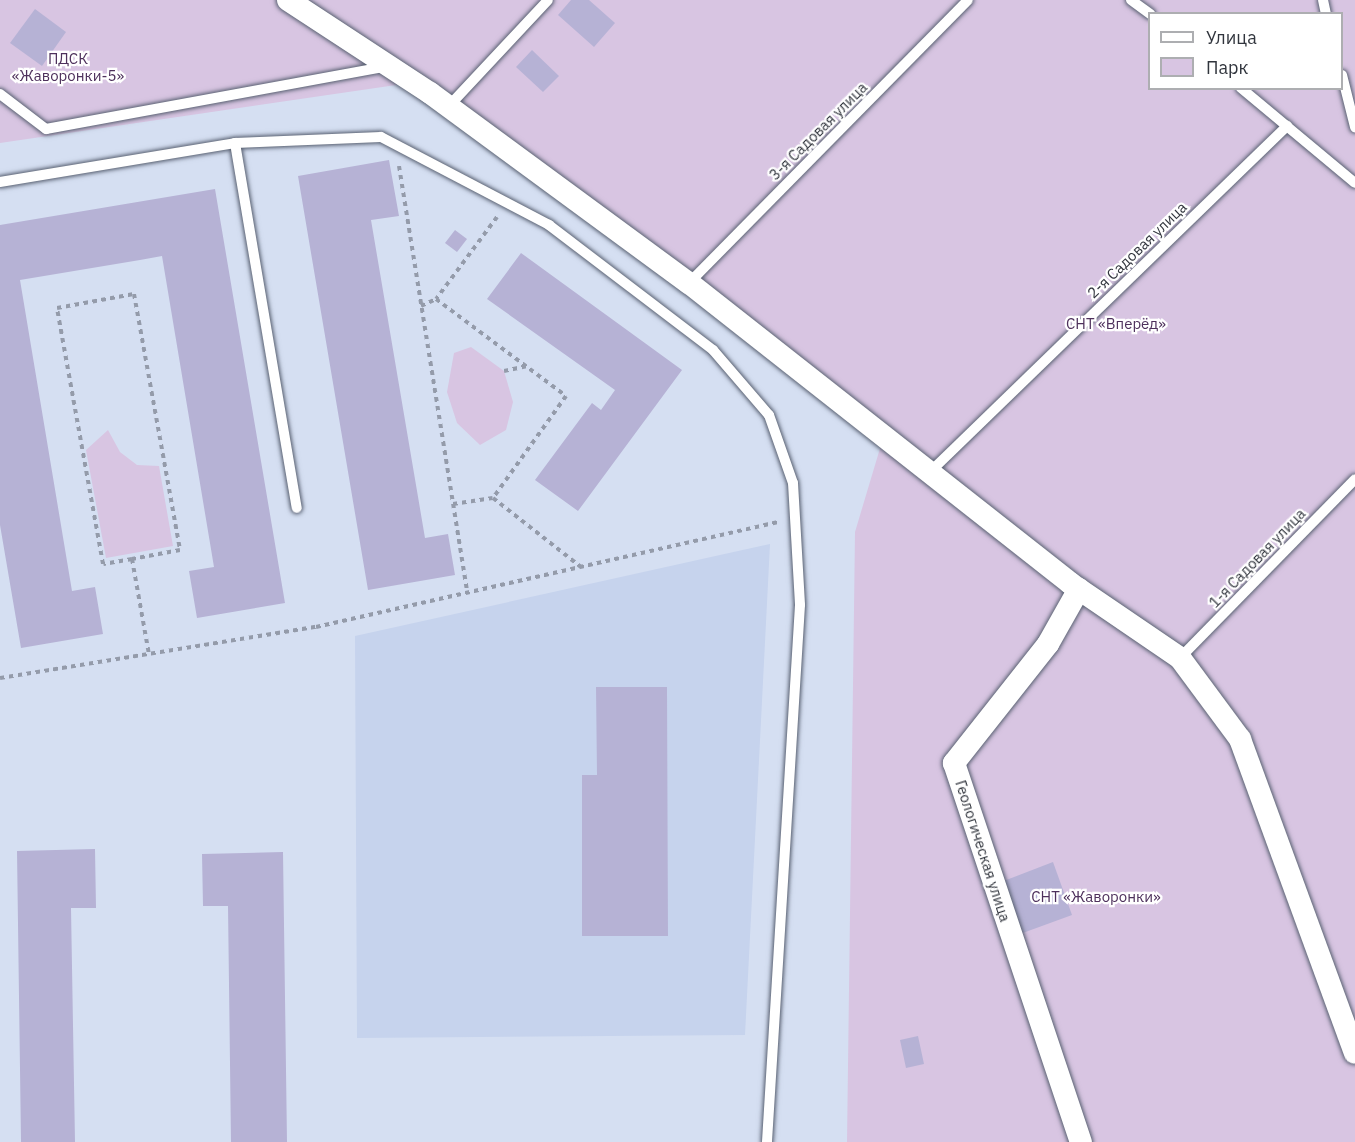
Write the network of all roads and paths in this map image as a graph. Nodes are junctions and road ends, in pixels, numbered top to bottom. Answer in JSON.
{"nodes":[{"id":1,"x":288,"y":0,"type":"edge"},
{"id":2,"x":548,"y":0,"type":"edge"},
{"id":3,"x":968,"y":0,"type":"edge"},
{"id":4,"x":1131,"y":0,"type":"edge"},
{"id":5,"x":1148,"y":13,"type":"edge"},
{"id":6,"x":387,"y":66,"type":"junction"},
{"id":7,"x":1343,"y":82,"type":"edge"},
{"id":8,"x":1243,"y":90,"type":"edge"},
{"id":9,"x":0,"y":94,"type":"edge"},
{"id":10,"x":448,"y":107,"type":"junction"},
{"id":11,"x":1287,"y":126,"type":"junction"},
{"id":12,"x":1355,"y":127,"type":"edge"},
{"id":13,"x":395,"y":141,"type":"junction"},
{"id":14,"x":235,"y":143,"type":"junction"},
{"id":15,"x":0,"y":182,"type":"edge"},
{"id":16,"x":1355,"y":183,"type":"edge"},
{"id":17,"x":508,"y":202,"type":"junction"},
{"id":18,"x":689,"y":283,"type":"junction"},
{"id":19,"x":436,"y":299,"type":"junction"},
{"id":20,"x":421,"y":306,"type":"junction"},
{"id":21,"x":528,"y":366,"type":"junction"},
{"id":22,"x":504,"y":371,"type":"dead end"},
{"id":23,"x":931,"y":471,"type":"junction"},
{"id":24,"x":1355,"y":479,"type":"edge"},
{"id":25,"x":493,"y":498,"type":"junction"},
{"id":26,"x":453,"y":504,"type":"junction"},
{"id":27,"x":297,"y":508,"type":"dead end"},
{"id":28,"x":795,"y":519,"type":"junction"},
{"id":29,"x":132,"y":558,"type":"junction"},
{"id":30,"x":581,"y":567,"type":"junction"},
{"id":31,"x":1079,"y":589,"type":"junction"},
{"id":32,"x":467,"y":592,"type":"junction"},
{"id":33,"x":149,"y":654,"type":"junction"},
{"id":34,"x":1180,"y":658,"type":"junction"},
{"id":35,"x":0,"y":678,"type":"edge"},
{"id":36,"x":1355,"y":1053,"type":"edge"},
{"id":37,"x":766,"y":1142,"type":"edge"},
{"id":38,"x":1080,"y":1142,"type":"edge"}],
"edges":[{"from":1,"to":6,"type":"street"},
{"from":2,"to":10,"type":"lane"},
{"from":3,"to":18,"type":"lane","name":"3-я Садовая улица"},
{"from":4,"to":5,"type":"lane"},
{"from":6,"to":9,"type":"lane"},
{"from":6,"to":10,"type":"street"},
{"from":7,"to":12,"type":"lane"},
{"from":8,"to":11,"type":"lane"},
{"from":10,"to":18,"type":"street"},
{"from":11,"to":16,"type":"lane"},
{"from":11,"to":23,"type":"lane","name":"2-я Садовая улица"},
{"from":13,"to":14,"type":"lane"},
{"from":13,"to":17,"type":"lane"},
{"from":13,"to":20,"type":"path"},
{"from":14,"to":15,"type":"lane"},
{"from":14,"to":27,"type":"lane"},
{"from":17,"to":19,"type":"path"},
{"from":17,"to":28,"type":"lane"},
{"from":18,"to":23,"type":"street"},
{"from":19,"to":20,"type":"path"},
{"from":19,"to":21,"type":"path"},
{"from":20,"to":26,"type":"path"},
{"from":21,"to":22,"type":"path"},
{"from":21,"to":25,"type":"path"},
{"from":23,"to":31,"type":"street"},
{"from":24,"to":34,"type":"lane","name":"1-я Садовая улица"},
{"from":25,"to":26,"type":"path"},
{"from":25,"to":30,"type":"path"},
{"from":26,"to":32,"type":"path"},
{"from":28,"to":30,"type":"path"},
{"from":28,"to":37,"type":"lane"},
{"from":29,"to":29,"type":"path"},
{"from":29,"to":33,"type":"path"},
{"from":30,"to":32,"type":"path"},
{"from":31,"to":34,"type":"street"},
{"from":31,"to":38,"type":"street","name":"Геологическая улица"},
{"from":32,"to":33,"type":"path"},
{"from":33,"to":35,"type":"path"},
{"from":34,"to":36,"type":"street"}]}
